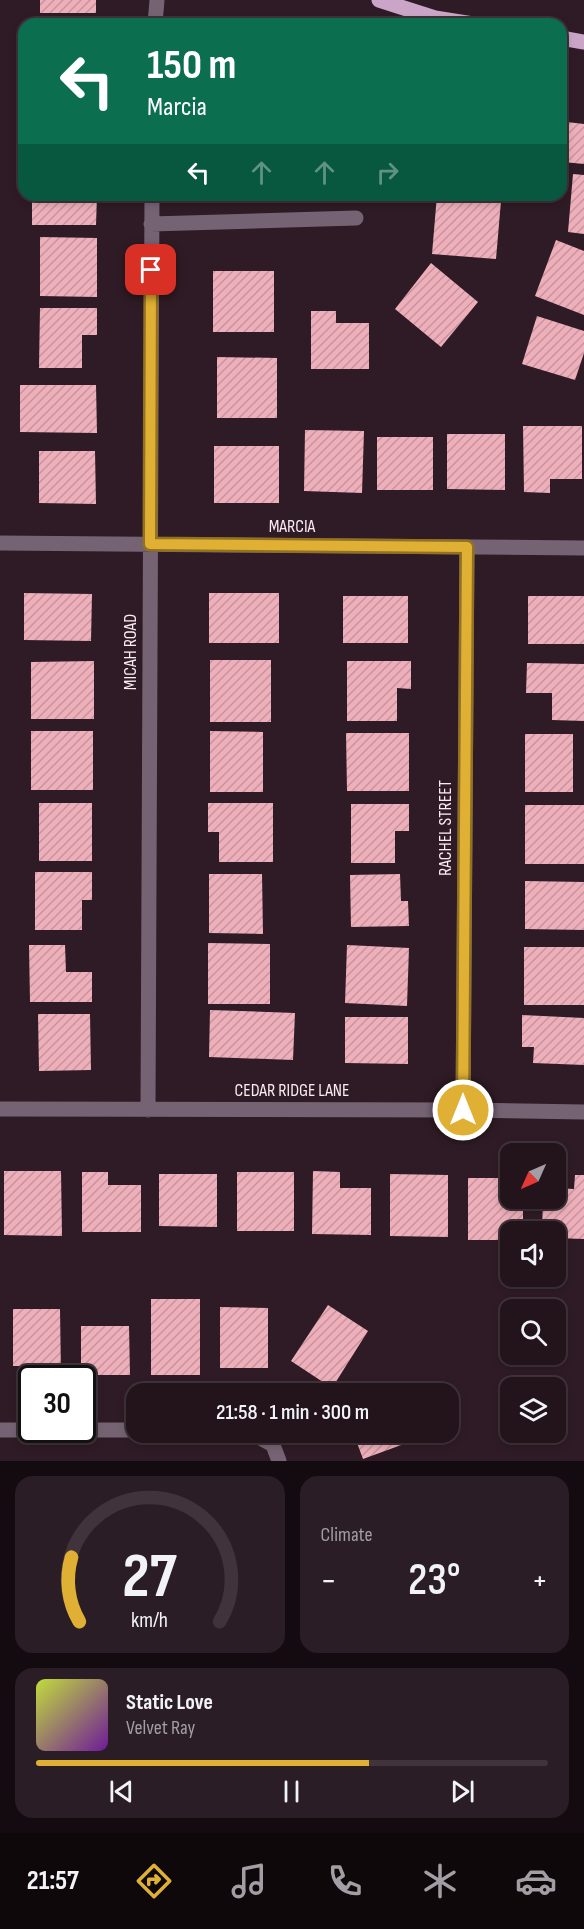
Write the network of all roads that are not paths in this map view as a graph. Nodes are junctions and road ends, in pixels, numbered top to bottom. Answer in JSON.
{"nodes":[{"id":1,"x":157,"y":0,"type":"edge"},
{"id":2,"x":379,"y":0,"type":"edge"},
{"id":3,"x":156,"y":18,"type":"edge"},
{"id":4,"x":435,"y":18,"type":"edge"},
{"id":5,"x":567,"y":39,"type":"edge"},
{"id":6,"x":584,"y":42,"type":"edge"},
{"id":7,"x":152,"y":201,"type":"edge"},
{"id":8,"x":356,"y":218,"type":"dead end"},
{"id":9,"x":151,"y":224,"type":"junction"},
{"id":10,"x":0,"y":543,"type":"edge"},
{"id":11,"x":150,"y":544,"type":"junction"},
{"id":12,"x":467,"y":547,"type":"junction"},
{"id":13,"x":584,"y":548,"type":"edge"},
{"id":14,"x":0,"y":1109,"type":"edge"},
{"id":15,"x":148,"y":1110,"type":"junction"},
{"id":16,"x":463,"y":1110,"type":"junction"},
{"id":17,"x":584,"y":1112,"type":"edge"},
{"id":18,"x":0,"y":1430,"type":"edge"},
{"id":19,"x":126,"y":1430,"type":"edge"},
{"id":20,"x":269,"y":1443,"type":"edge"},
{"id":21,"x":279,"y":1461,"type":"edge"}],
"edges":[{"from":1,"to":3,"type":"street"},
{"from":2,"to":4,"type":"main road"},
{"from":5,"to":6,"type":"main road"},
{"from":7,"to":9,"type":"street","name":"MICAH ROAD"},
{"from":8,"to":9,"type":"street"},
{"from":9,"to":11,"type":"street","name":"MICAH ROAD"},
{"from":10,"to":11,"type":"street","name":"MARCIA"},
{"from":11,"to":12,"type":"street","name":"MARCIA"},
{"from":11,"to":15,"type":"street","name":"MICAH ROAD"},
{"from":12,"to":13,"type":"street","name":"MARCIA"},
{"from":12,"to":16,"type":"street","name":"RACHEL STREET"},
{"from":14,"to":15,"type":"street","name":"CEDAR RIDGE LANE"},
{"from":15,"to":16,"type":"street","name":"CEDAR RIDGE LANE"},
{"from":16,"to":17,"type":"street","name":"CEDAR RIDGE LANE"},
{"from":18,"to":19,"type":"street"},
{"from":20,"to":21,"type":"street"}]}
